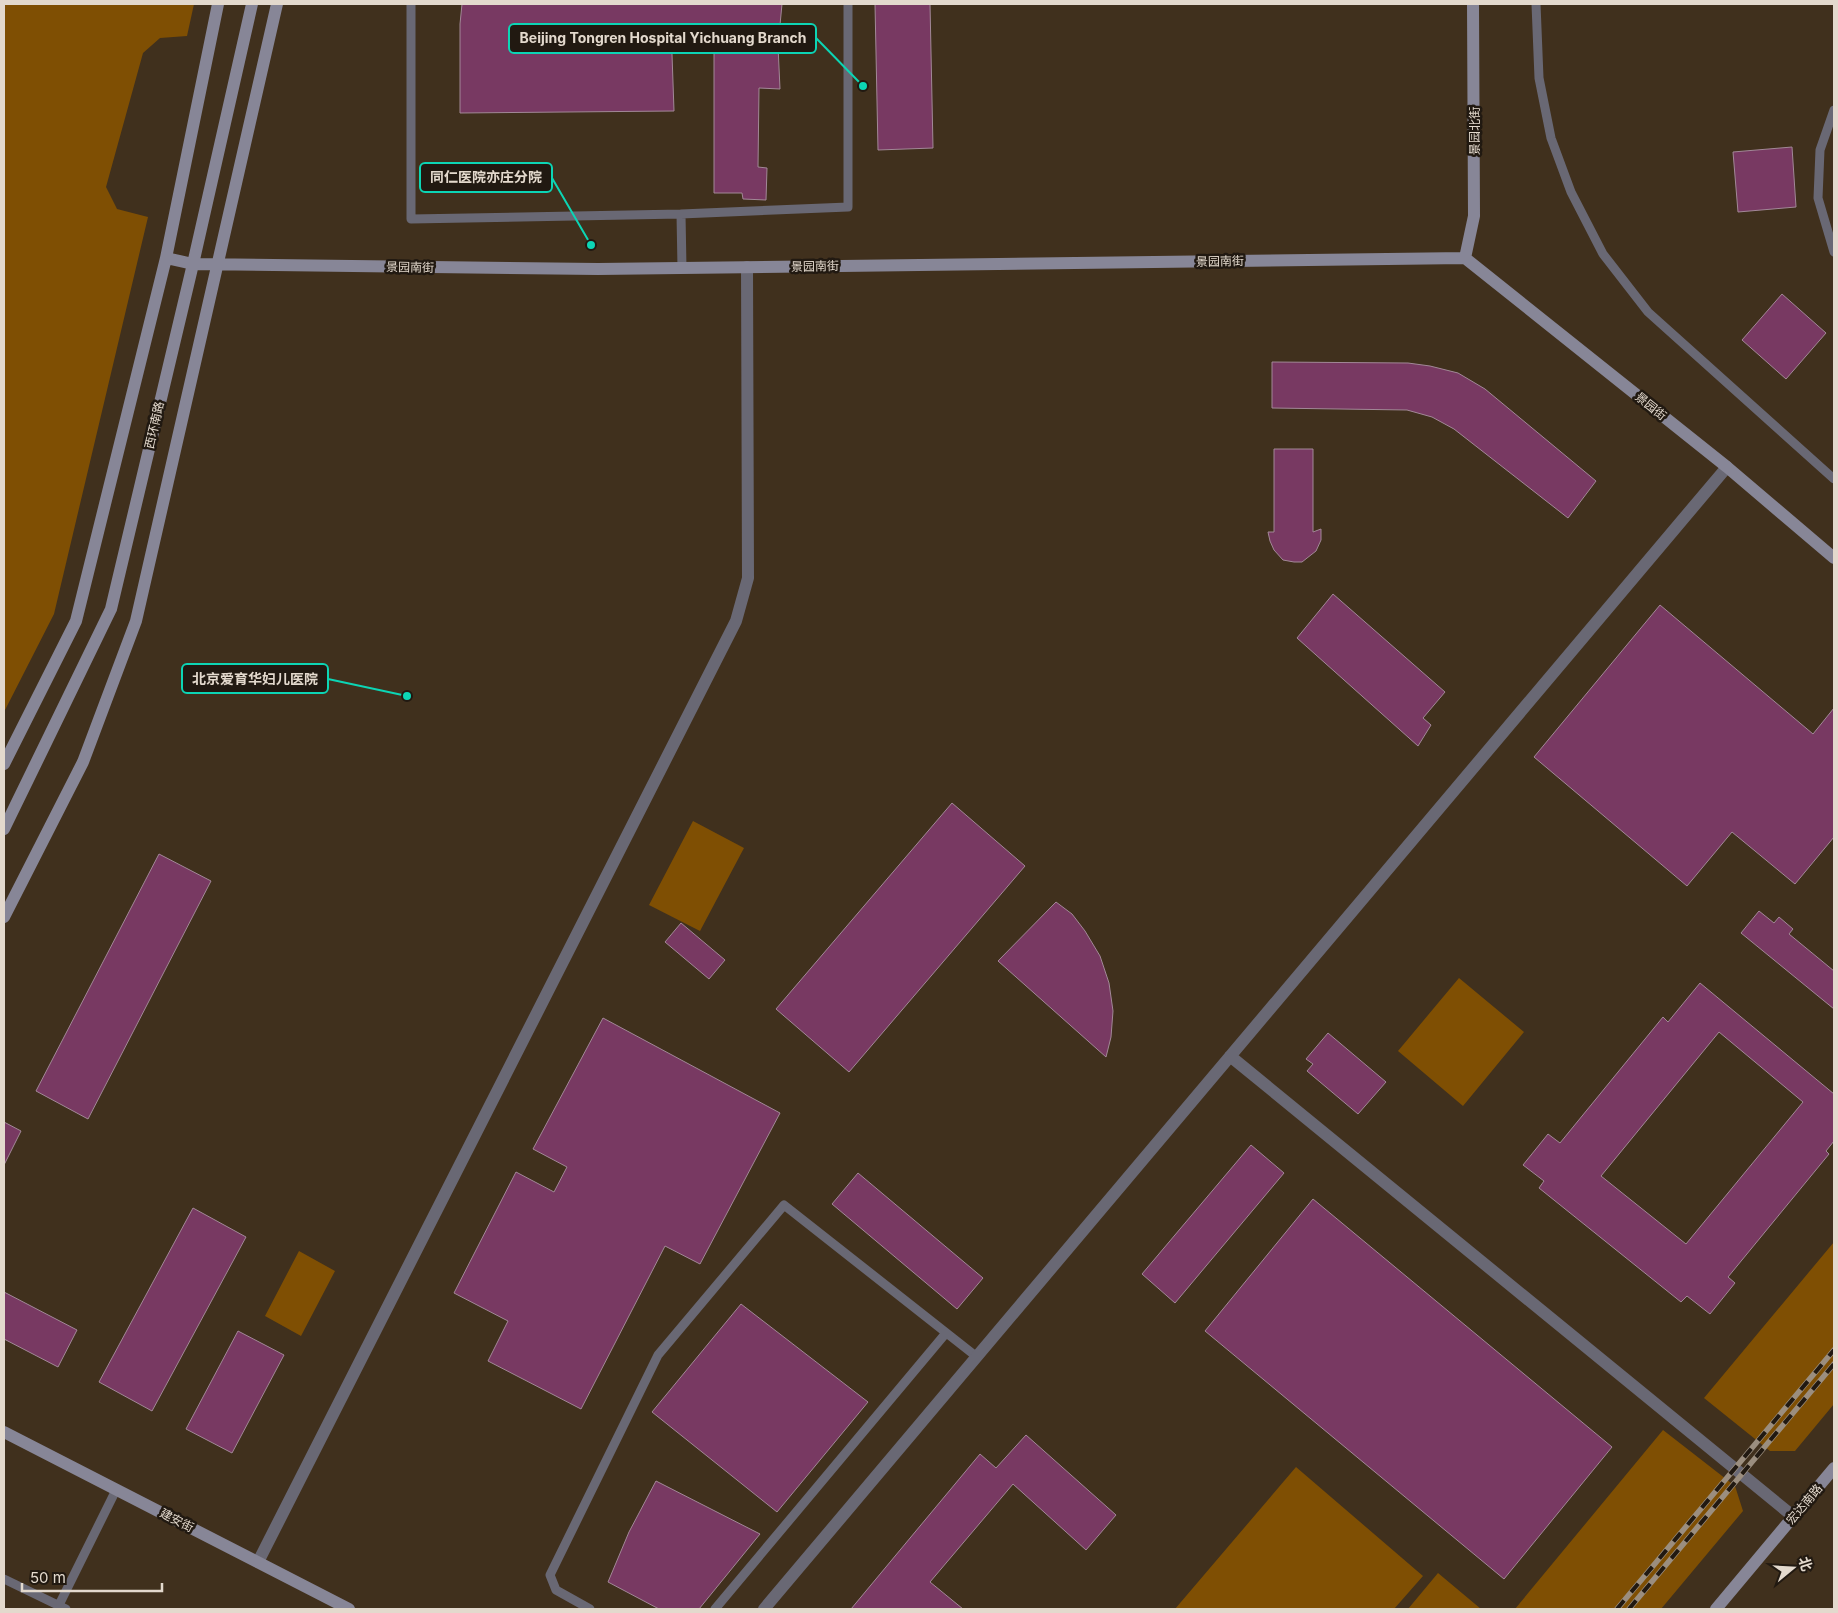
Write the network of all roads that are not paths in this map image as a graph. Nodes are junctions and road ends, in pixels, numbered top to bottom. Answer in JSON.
{"nodes":[{"id":1,"x":218,"y":4,"type":"edge"},
{"id":2,"x":252,"y":4,"type":"edge"},
{"id":3,"x":277,"y":4,"type":"edge"},
{"id":4,"x":412,"y":4,"type":"edge"},
{"id":5,"x":848,"y":4,"type":"edge"},
{"id":6,"x":1473,"y":4,"type":"edge"},
{"id":7,"x":1536,"y":4,"type":"edge"},
{"id":8,"x":1834,"y":110,"type":"edge"},
{"id":9,"x":681,"y":214,"type":"junction"},
{"id":10,"x":1834,"y":252,"type":"edge"},
{"id":11,"x":166,"y":258,"type":"junction"},
{"id":12,"x":1465,"y":258,"type":"junction"},
{"id":13,"x":192,"y":264,"type":"junction"},
{"id":14,"x":217,"y":265,"type":"junction"},
{"id":15,"x":747,"y":267,"type":"junction"},
{"id":16,"x":682,"y":268,"type":"junction"},
{"id":17,"x":1728,"y":467,"type":"junction"},
{"id":18,"x":1834,"y":479,"type":"edge"},
{"id":19,"x":1834,"y":558,"type":"edge"},
{"id":20,"x":4,"y":764,"type":"edge"},
{"id":21,"x":4,"y":829,"type":"edge"},
{"id":22,"x":4,"y":917,"type":"edge"},
{"id":23,"x":1230,"y":1056,"type":"junction"},
{"id":24,"x":946,"y":1333,"type":"junction"},
{"id":25,"x":977,"y":1357,"type":"junction"},
{"id":26,"x":4,"y":1432,"type":"edge"},
{"id":27,"x":1834,"y":1468,"type":"edge"},
{"id":28,"x":116,"y":1490,"type":"junction"},
{"id":29,"x":1794,"y":1517,"type":"junction"},
{"id":30,"x":258,"y":1562,"type":"junction"},
{"id":31,"x":4,"y":1579,"type":"edge"},
{"id":32,"x":62,"y":1607,"type":"edge"},
{"id":33,"x":349,"y":1609,"type":"edge"},
{"id":34,"x":590,"y":1609,"type":"edge"},
{"id":35,"x":715,"y":1609,"type":"edge"},
{"id":36,"x":764,"y":1609,"type":"edge"},
{"id":37,"x":1716,"y":1609,"type":"edge"}],
"edges":[{"from":1,"to":11,"type":"street"},
{"from":2,"to":13,"type":"street","name":"西环南路"},
{"from":3,"to":14,"type":"street"},
{"from":4,"to":9,"type":"lane"},
{"from":5,"to":9,"type":"lane"},
{"from":6,"to":12,"type":"street","name":"景园北街"},
{"from":7,"to":18,"type":"lane"},
{"from":8,"to":10,"type":"lane"},
{"from":9,"to":16,"type":"lane"},
{"from":11,"to":13,"type":"street","name":"景园南街"},
{"from":11,"to":20,"type":"street"},
{"from":12,"to":15,"type":"street","name":"景园南街"},
{"from":12,"to":17,"type":"street","name":"景园街"},
{"from":13,"to":14,"type":"street","name":"景园南街"},
{"from":13,"to":21,"type":"street","name":"西环南路"},
{"from":14,"to":16,"type":"street","name":"景园南街"},
{"from":14,"to":22,"type":"street"},
{"from":15,"to":16,"type":"street","name":"景园南街"},
{"from":15,"to":30,"type":"street"},
{"from":17,"to":19,"type":"street","name":"景园街"},
{"from":17,"to":23,"type":"street"},
{"from":23,"to":25,"type":"street"},
{"from":23,"to":29,"type":"street"},
{"from":24,"to":25,"type":"lane"},
{"from":24,"to":34,"type":"lane"},
{"from":24,"to":35,"type":"lane"},
{"from":25,"to":36,"type":"street"},
{"from":26,"to":28,"type":"street","name":"建安街"},
{"from":27,"to":29,"type":"street","name":"宏达南路"},
{"from":28,"to":30,"type":"street","name":"建安街"},
{"from":28,"to":32,"type":"lane"},
{"from":29,"to":37,"type":"street","name":"宏达南路"},
{"from":30,"to":33,"type":"street","name":"建安街"},
{"from":31,"to":32,"type":"lane"}]}
